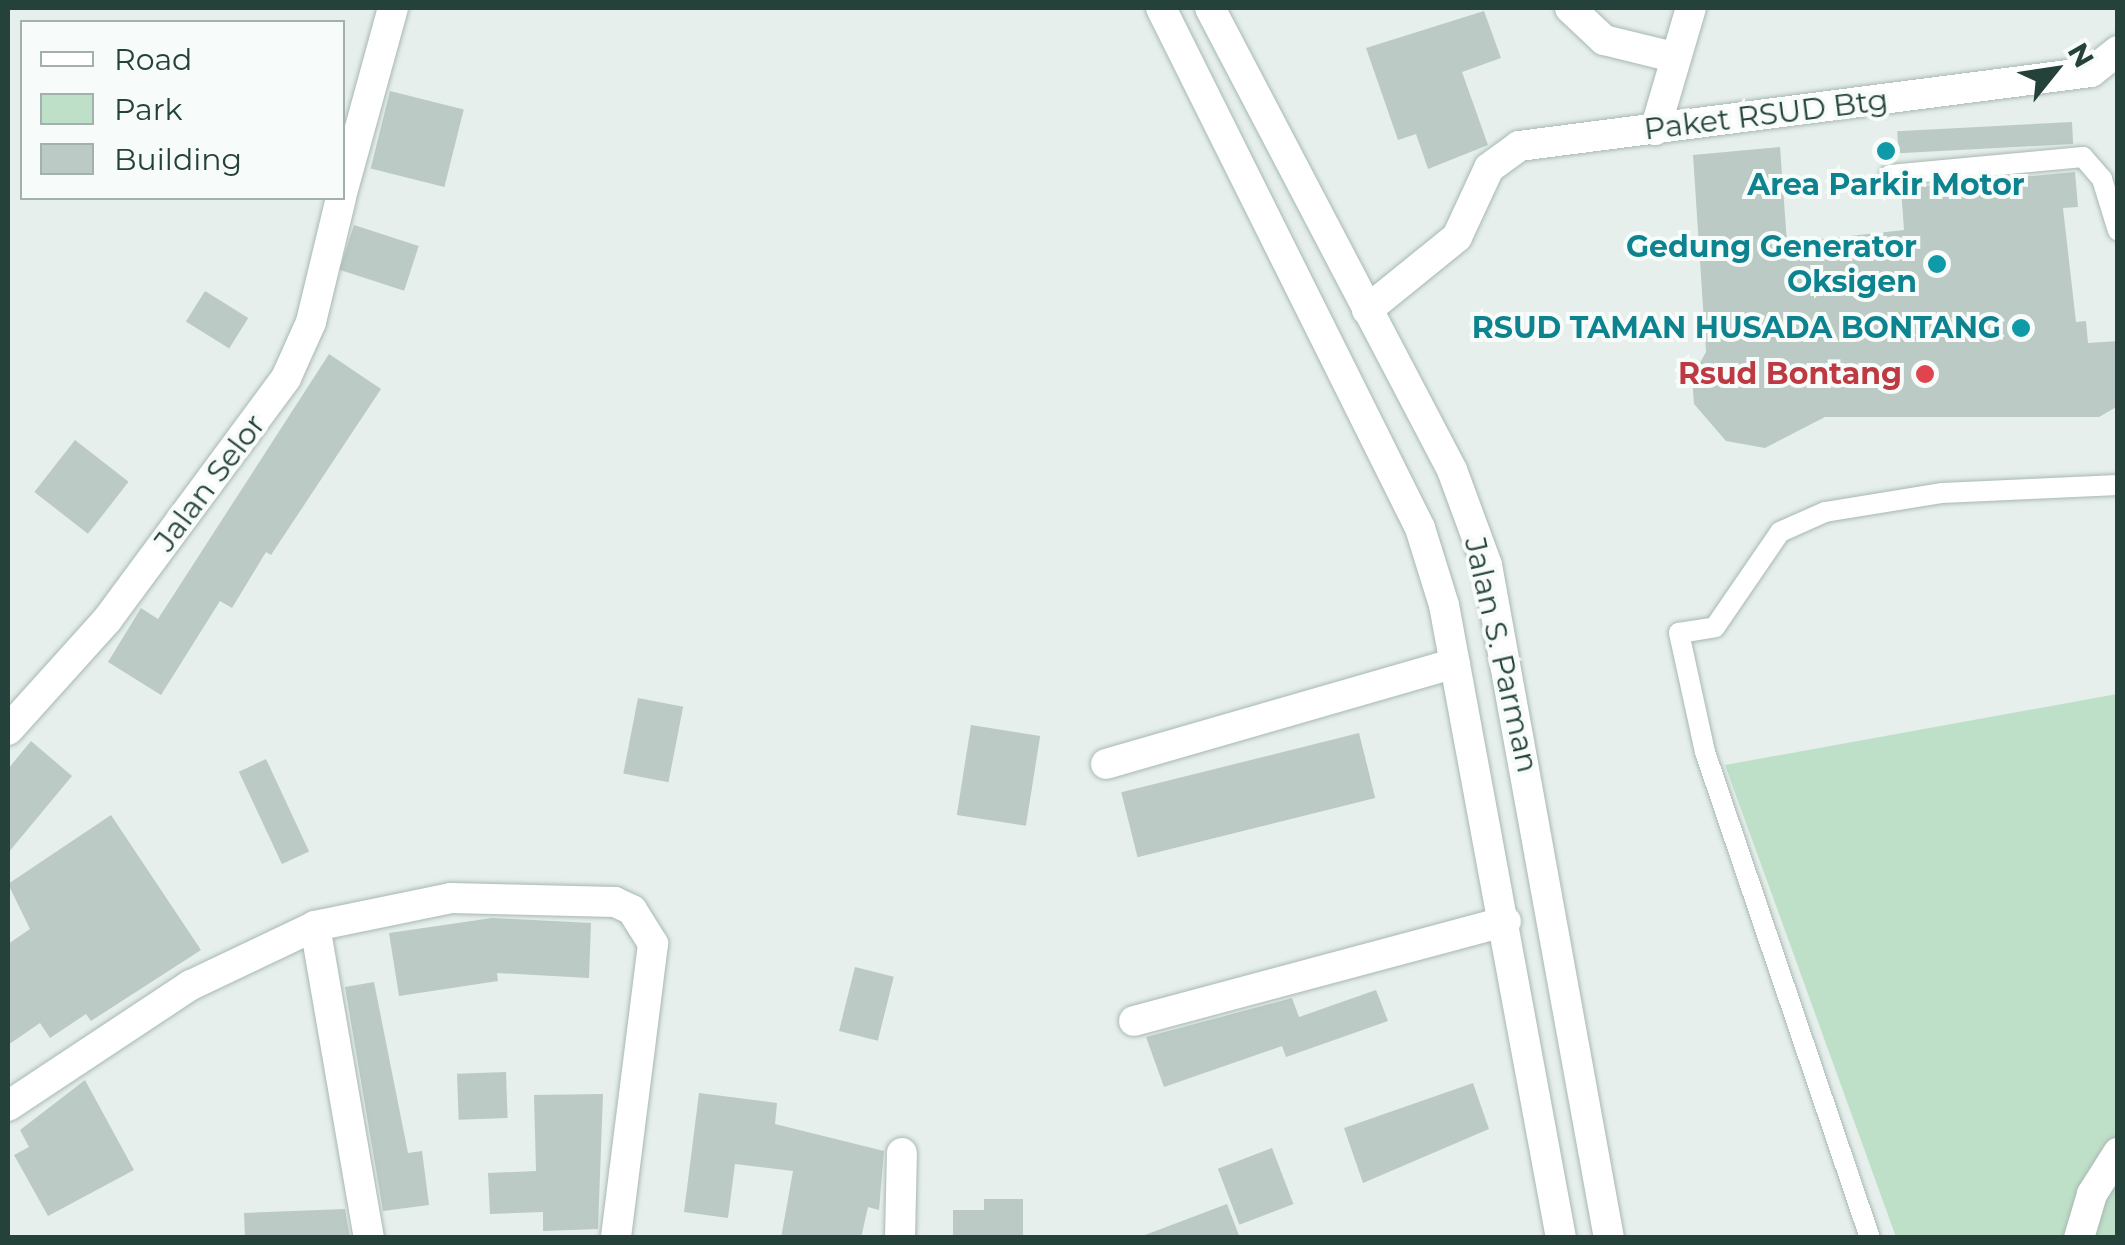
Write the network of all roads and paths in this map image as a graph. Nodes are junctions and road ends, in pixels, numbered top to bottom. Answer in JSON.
{"nodes":[{"id":1,"x":393,"y":8,"type":"edge"},
{"id":2,"x":1161,"y":8,"type":"edge"},
{"id":3,"x":1210,"y":8,"type":"edge"},
{"id":4,"x":1570,"y":8,"type":"edge"},
{"id":5,"x":1691,"y":8,"type":"edge"},
{"id":6,"x":2118,"y":51,"type":"edge"},
{"id":7,"x":1674,"y":57,"type":"junction"},
{"id":8,"x":1655,"y":130,"type":"junction"},
{"id":9,"x":1890,"y":176,"type":"dead end"},
{"id":10,"x":345,"y":184,"type":"edge"},
{"id":11,"x":341,"y":200,"type":"edge"},
{"id":12,"x":2118,"y":231,"type":"edge"},
{"id":13,"x":1368,"y":310,"type":"junction"},
{"id":14,"x":2118,"y":485,"type":"edge"},
{"id":15,"x":1455,"y":663,"type":"junction"},
{"id":16,"x":8,"y":730,"type":"edge"},
{"id":17,"x":1106,"y":764,"type":"dead end"},
{"id":18,"x":1506,"y":921,"type":"junction"},
{"id":19,"x":315,"y":926,"type":"junction"},
{"id":20,"x":1134,"y":1021,"type":"dead end"},
{"id":21,"x":8,"y":1106,"type":"edge"},
{"id":22,"x":902,"y":1153,"type":"dead end"},
{"id":23,"x":2118,"y":1153,"type":"edge"},
{"id":24,"x":369,"y":1238,"type":"edge"},
{"id":25,"x":616,"y":1238,"type":"edge"},
{"id":26,"x":900,"y":1238,"type":"edge"},
{"id":27,"x":1561,"y":1238,"type":"edge"},
{"id":28,"x":1609,"y":1238,"type":"edge"},
{"id":29,"x":1870,"y":1238,"type":"edge"},
{"id":30,"x":2079,"y":1238,"type":"edge"}],
"edges":[{"from":1,"to":10,"type":"street","name":"Jalan Selor"},
{"from":2,"to":15,"type":"street","name":"Jalan S. Parman"},
{"from":3,"to":13,"type":"street","name":"Jalan S. Parman"},
{"from":4,"to":7,"type":"street"},
{"from":5,"to":7,"type":"street"},
{"from":6,"to":8,"type":"street","name":"Paket RSUD Btg"},
{"from":7,"to":8,"type":"street"},
{"from":8,"to":13,"type":"street","name":"Paket RSUD Btg"},
{"from":9,"to":12,"type":"lane"},
{"from":11,"to":16,"type":"street","name":"Jalan Selor"},
{"from":13,"to":28,"type":"street","name":"Jalan S. Parman"},
{"from":14,"to":29,"type":"lane"},
{"from":15,"to":17,"type":"street"},
{"from":15,"to":18,"type":"street","name":"Jalan S. Parman"},
{"from":18,"to":20,"type":"street"},
{"from":18,"to":27,"type":"street","name":"Jalan S. Parman"},
{"from":19,"to":21,"type":"street"},
{"from":19,"to":24,"type":"street"},
{"from":19,"to":25,"type":"street"},
{"from":22,"to":26,"type":"street"},
{"from":23,"to":30,"type":"street"}]}
